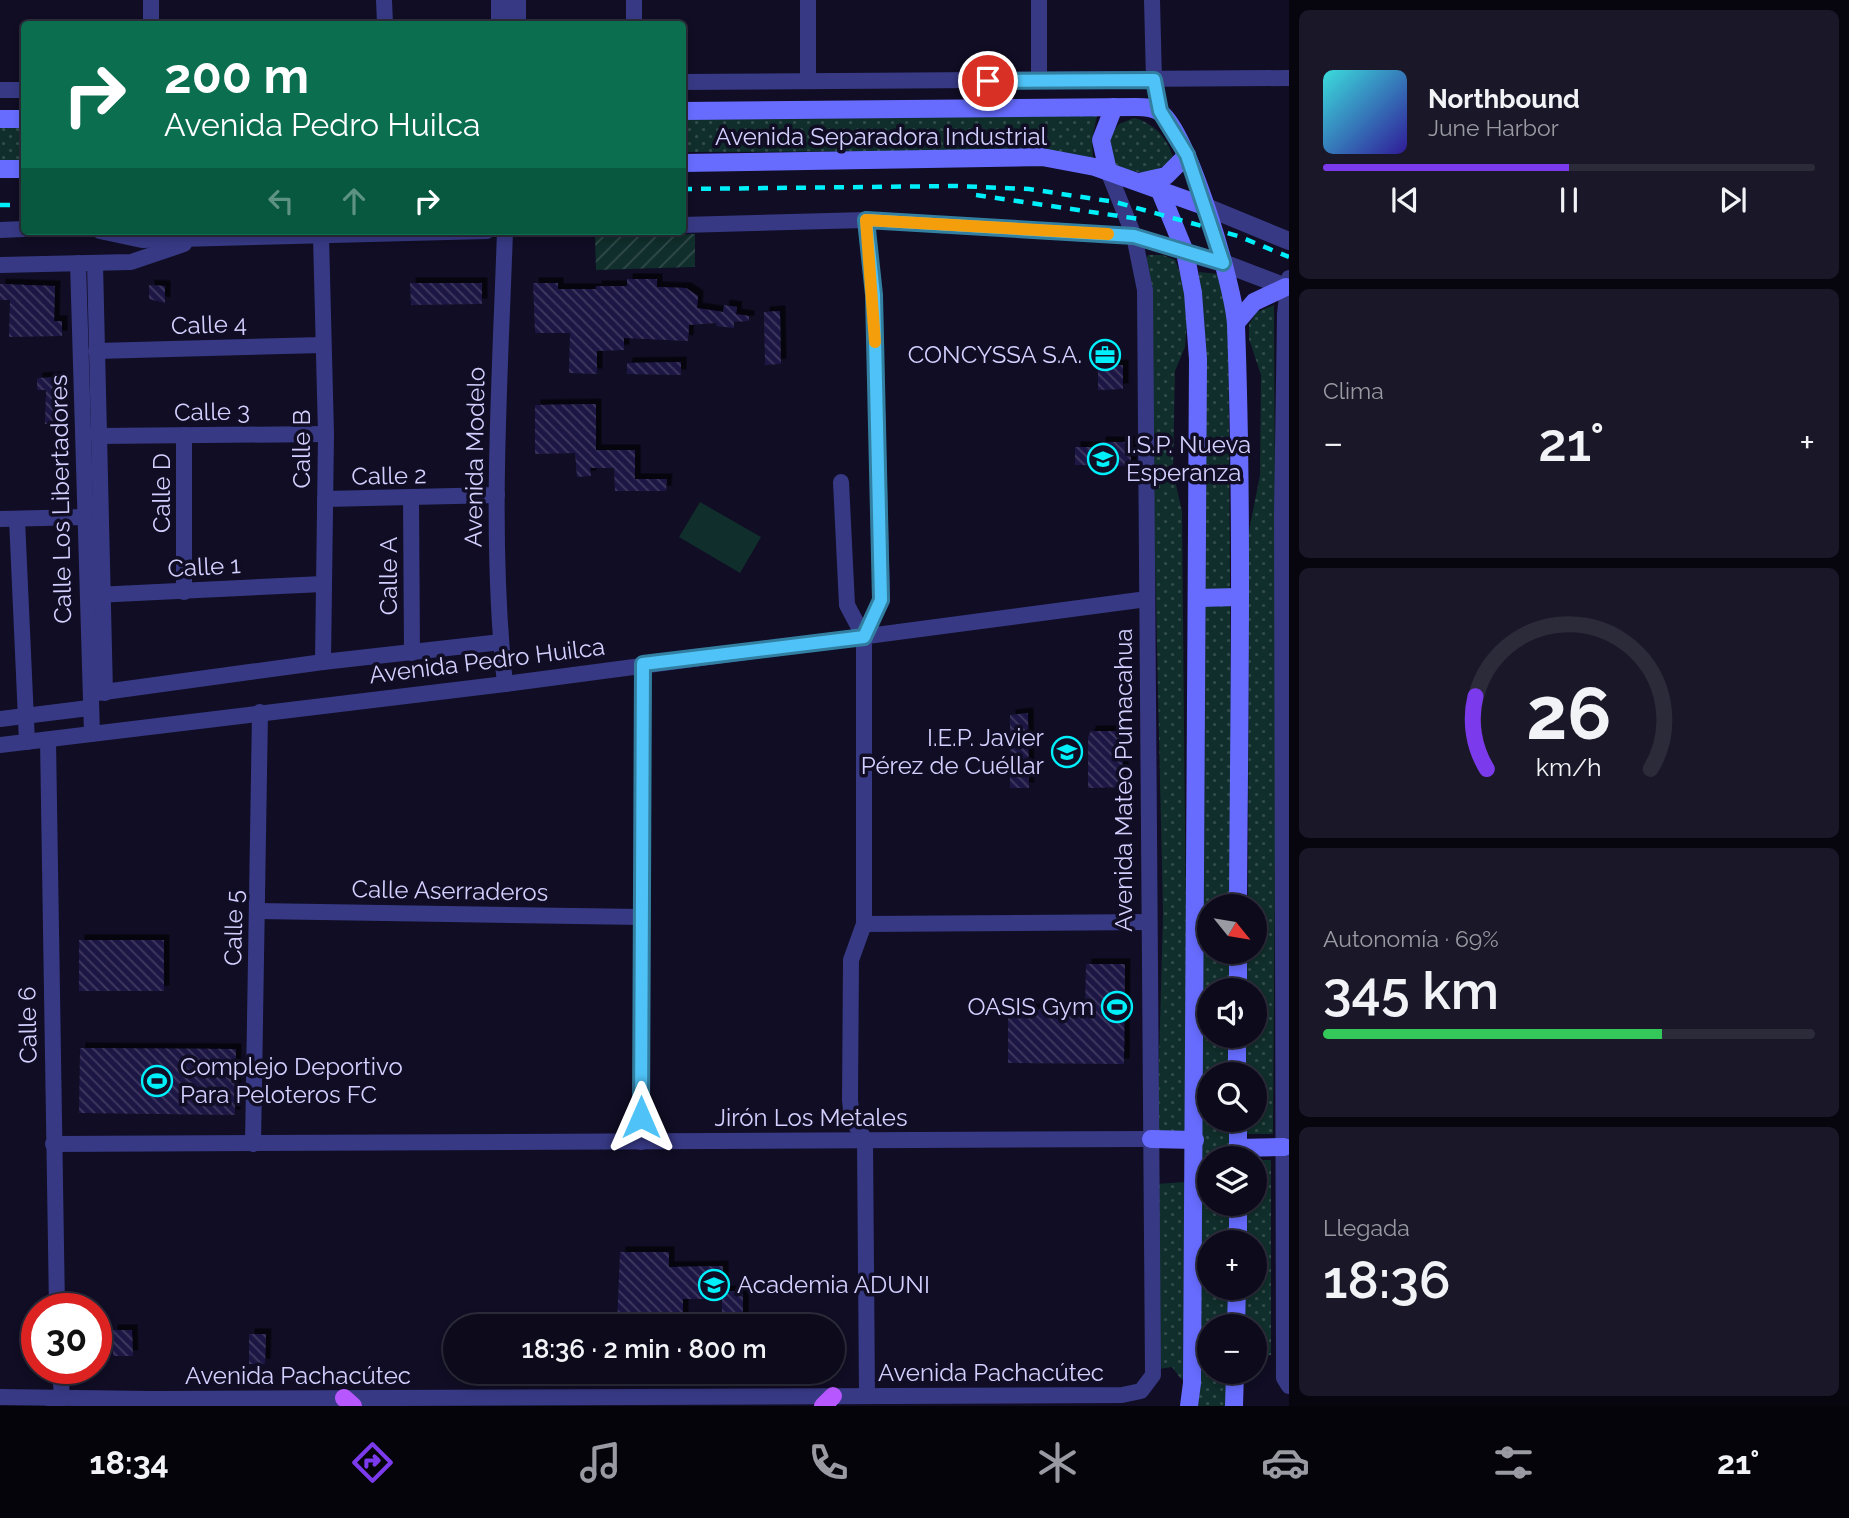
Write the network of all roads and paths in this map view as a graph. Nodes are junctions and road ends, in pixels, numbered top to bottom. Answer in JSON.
{"nodes":[{"id":1,"x":151,"y":0,"type":"edge"},
{"id":2,"x":384,"y":0,"type":"edge"},
{"id":3,"x":500,"y":0,"type":"edge"},
{"id":4,"x":517,"y":0,"type":"edge"},
{"id":5,"x":634,"y":0,"type":"edge"},
{"id":6,"x":808,"y":0,"type":"edge"},
{"id":7,"x":1039,"y":0,"type":"edge"},
{"id":8,"x":1152,"y":0,"type":"edge"},
{"id":9,"x":151,"y":21,"type":"edge"},
{"id":10,"x":385,"y":21,"type":"edge"},
{"id":11,"x":500,"y":21,"type":"edge"},
{"id":12,"x":517,"y":21,"type":"edge"},
{"id":13,"x":634,"y":21,"type":"edge"},
{"id":14,"x":1289,"y":78,"type":"edge"},
{"id":15,"x":1039,"y":80,"type":"junction"},
{"id":16,"x":1154,"y":80,"type":"junction"},
{"id":17,"x":808,"y":81,"type":"junction"},
{"id":18,"x":686,"y":82,"type":"edge"},
{"id":19,"x":0,"y":90,"type":"edge"},
{"id":20,"x":21,"y":90,"type":"edge"},
{"id":21,"x":1114,"y":107,"type":"junction"},
{"id":22,"x":686,"y":111,"type":"edge"},
{"id":23,"x":1160,"y":111,"type":"junction"},
{"id":24,"x":0,"y":119,"type":"edge"},
{"id":25,"x":21,"y":119,"type":"edge"},
{"id":26,"x":1187,"y":155,"type":"junction"},
{"id":27,"x":686,"y":163,"type":"edge"},
{"id":28,"x":0,"y":169,"type":"edge"},
{"id":29,"x":21,"y":169,"type":"edge"},
{"id":30,"x":1108,"y":171,"type":"junction"},
{"id":31,"x":1135,"y":181,"type":"junction"},
{"id":32,"x":1160,"y":191,"type":"junction"},
{"id":33,"x":1204,"y":206,"type":"junction"},
{"id":34,"x":866,"y":220,"type":"junction"},
{"id":35,"x":686,"y":226,"type":"edge"},
{"id":36,"x":21,"y":229,"type":"edge"},
{"id":37,"x":0,"y":230,"type":"edge"},
{"id":38,"x":119,"y":235,"type":"edge"},
{"id":39,"x":354,"y":235,"type":"edge"},
{"id":40,"x":505,"y":235,"type":"edge"},
{"id":41,"x":321,"y":236,"type":"junction"},
{"id":42,"x":1134,"y":236,"type":"junction"},
{"id":43,"x":200,"y":239,"type":"junction"},
{"id":44,"x":1289,"y":241,"type":"edge"},
{"id":45,"x":1185,"y":253,"type":"junction"},
{"id":46,"x":78,"y":263,"type":"junction"},
{"id":47,"x":96,"y":263,"type":"junction"},
{"id":48,"x":1223,"y":263,"type":"junction"},
{"id":49,"x":0,"y":265,"type":"edge"},
{"id":50,"x":1288,"y":284,"type":"edge"},
{"id":51,"x":1236,"y":323,"type":"junction"},
{"id":52,"x":323,"y":345,"type":"junction"},
{"id":53,"x":96,"y":351,"type":"junction"},
{"id":54,"x":326,"y":434,"type":"junction"},
{"id":55,"x":184,"y":435,"type":"junction"},
{"id":56,"x":98,"y":436,"type":"junction"},
{"id":57,"x":841,"y":482,"type":"dead end"},
{"id":58,"x":497,"y":495,"type":"junction"},
{"id":59,"x":325,"y":499,"type":"junction"},
{"id":60,"x":411,"y":499,"type":"junction"},
{"id":61,"x":85,"y":517,"type":"junction"},
{"id":62,"x":0,"y":519,"type":"edge"},
{"id":63,"x":18,"y":519,"type":"junction"},
{"id":64,"x":1286,"y":558,"type":"edge"},
{"id":65,"x":323,"y":584,"type":"junction"},
{"id":66,"x":184,"y":592,"type":"junction"},
{"id":67,"x":94,"y":595,"type":"junction"},
{"id":68,"x":1239,"y":597,"type":"junction"},
{"id":69,"x":1197,"y":598,"type":"junction"},
{"id":70,"x":1147,"y":599,"type":"junction"},
{"id":71,"x":1286,"y":612,"type":"edge"},
{"id":72,"x":864,"y":637,"type":"junction"},
{"id":73,"x":501,"y":642,"type":"junction"},
{"id":74,"x":412,"y":653,"type":"junction"},
{"id":75,"x":323,"y":662,"type":"junction"},
{"id":76,"x":643,"y":664,"type":"junction"},
{"id":77,"x":505,"y":684,"type":"junction"},
{"id":78,"x":94,"y":698,"type":"junction"},
{"id":79,"x":260,"y":712,"type":"junction"},
{"id":80,"x":24,"y":716,"type":"junction"},
{"id":81,"x":1286,"y":716,"type":"edge"},
{"id":82,"x":0,"y":719,"type":"edge"},
{"id":83,"x":92,"y":734,"type":"junction"},
{"id":84,"x":48,"y":740,"type":"junction"},
{"id":85,"x":27,"y":742,"type":"junction"},
{"id":86,"x":0,"y":745,"type":"edge"},
{"id":87,"x":1286,"y":830,"type":"edge"},
{"id":88,"x":1238,"y":894,"type":"edge"},
{"id":89,"x":257,"y":911,"type":"junction"},
{"id":90,"x":642,"y":916,"type":"junction"},
{"id":91,"x":1149,"y":922,"type":"junction"},
{"id":92,"x":864,"y":924,"type":"junction"},
{"id":93,"x":1286,"y":939,"type":"edge"},
{"id":94,"x":1286,"y":1057,"type":"edge"},
{"id":95,"x":1151,"y":1139,"type":"junction"},
{"id":96,"x":865,"y":1140,"type":"junction"},
{"id":97,"x":1195,"y":1140,"type":"junction"},
{"id":98,"x":641,"y":1142,"type":"junction"},
{"id":99,"x":52,"y":1144,"type":"junction"},
{"id":100,"x":253,"y":1144,"type":"junction"},
{"id":101,"x":1284,"y":1147,"type":"junction"},
{"id":102,"x":1267,"y":1149,"type":"edge"},
{"id":103,"x":1286,"y":1172,"type":"edge"},
{"id":104,"x":1287,"y":1288,"type":"edge"},
{"id":105,"x":57,"y":1293,"type":"edge"},
{"id":106,"x":59,"y":1384,"type":"edge"},
{"id":107,"x":1235,"y":1384,"type":"edge"},
{"id":108,"x":1289,"y":1386,"type":"edge"},
{"id":109,"x":1141,"y":1391,"type":"joint"},
{"id":110,"x":867,"y":1395,"type":"junction"},
{"id":111,"x":0,"y":1397,"type":"edge"},
{"id":112,"x":828,"y":1401,"type":"edge"},
{"id":113,"x":57,"y":1402,"type":"edge"},
{"id":114,"x":349,"y":1402,"type":"edge"},
{"id":115,"x":1189,"y":1406,"type":"edge"},
{"id":116,"x":1234,"y":1406,"type":"edge"}],
"edges":[{"from":1,"to":9,"type":"street"},
{"from":2,"to":10,"type":"street"},
{"from":3,"to":11,"type":"street"},
{"from":4,"to":12,"type":"street"},
{"from":5,"to":13,"type":"street"},
{"from":6,"to":17,"type":"street"},
{"from":7,"to":15,"type":"street"},
{"from":8,"to":16,"type":"street"},
{"from":14,"to":16,"type":"street"},
{"from":15,"to":16,"type":"street"},
{"from":15,"to":17,"type":"street"},
{"from":16,"to":23,"type":"street"},
{"from":17,"to":18,"type":"street"},
{"from":19,"to":20,"type":"street"},
{"from":21,"to":22,"type":"main road","name":"Avenida Separadora Industrial"},
{"from":21,"to":23,"type":"main road","name":"Avenida Separadora Industrial"},
{"from":21,"to":30,"type":"main road"},
{"from":23,"to":26,"type":"main road"},
{"from":24,"to":25,"type":"main road"},
{"from":26,"to":31,"type":"main road"},
{"from":26,"to":33,"type":"main road"},
{"from":27,"to":30,"type":"main road","name":"Avenida Separadora Industrial"},
{"from":28,"to":29,"type":"main road"},
{"from":30,"to":31,"type":"main road","name":"Avenida Separadora Industrial"},
{"from":30,"to":42,"type":"street","name":"Avenida Mateo Pumacahua"},
{"from":31,"to":32,"type":"main road","name":"Avenida Separadora Industrial"},
{"from":32,"to":33,"type":"main road","name":"Avenida Separadora Industrial"},
{"from":32,"to":45,"type":"main road"},
{"from":33,"to":44,"type":"street"},
{"from":33,"to":48,"type":"main road"},
{"from":34,"to":35,"type":"street"},
{"from":34,"to":42,"type":"street"},
{"from":34,"to":72,"type":"street"},
{"from":36,"to":37,"type":"street"},
{"from":38,"to":43,"type":"street"},
{"from":39,"to":41,"type":"street"},
{"from":40,"to":58,"type":"street","name":"Avenida Modelo"},
{"from":41,"to":43,"type":"street"},
{"from":41,"to":52,"type":"street","name":"Calle B"},
{"from":42,"to":45,"type":"street"},
{"from":42,"to":70,"type":"street","name":"Avenida Mateo Pumacahua"},
{"from":43,"to":47,"type":"street"},
{"from":45,"to":48,"type":"street"},
{"from":45,"to":69,"type":"main road"},
{"from":46,"to":47,"type":"street"},
{"from":46,"to":49,"type":"street"},
{"from":46,"to":61,"type":"street","name":"Calle Los Libertadores"},
{"from":47,"to":53,"type":"street","name":"Calle Los Libertadores"},
{"from":48,"to":50,"type":"street"},
{"from":48,"to":51,"type":"main road"},
{"from":50,"to":51,"type":"main road"},
{"from":50,"to":64,"type":"street"},
{"from":51,"to":68,"type":"main road"},
{"from":52,"to":53,"type":"street","name":"Calle 4"},
{"from":52,"to":54,"type":"street","name":"Calle B"},
{"from":53,"to":56,"type":"street","name":"Calle Los Libertadores"},
{"from":54,"to":55,"type":"street","name":"Calle 3"},
{"from":54,"to":59,"type":"street","name":"Calle B"},
{"from":55,"to":56,"type":"street","name":"Calle 3"},
{"from":55,"to":66,"type":"street","name":"Calle D"},
{"from":56,"to":67,"type":"street","name":"Calle Los Libertadores"},
{"from":57,"to":72,"type":"street"},
{"from":58,"to":60,"type":"street","name":"Calle 2"},
{"from":58,"to":73,"type":"street","name":"Avenida Modelo"},
{"from":59,"to":60,"type":"street","name":"Calle 2"},
{"from":59,"to":65,"type":"street","name":"Calle B"},
{"from":60,"to":74,"type":"street","name":"Calle A"},
{"from":61,"to":63,"type":"street"},
{"from":61,"to":67,"type":"street","name":"Calle Los Libertadores"},
{"from":62,"to":63,"type":"street"},
{"from":63,"to":80,"type":"street"},
{"from":64,"to":71,"type":"street"},
{"from":65,"to":66,"type":"street","name":"Calle 1"},
{"from":65,"to":75,"type":"street","name":"Calle B"},
{"from":66,"to":67,"type":"street","name":"Calle 1"},
{"from":67,"to":78,"type":"street","name":"Calle Los Libertadores"},
{"from":68,"to":69,"type":"main road"},
{"from":68,"to":88,"type":"main road"},
{"from":69,"to":97,"type":"main road"},
{"from":70,"to":72,"type":"street","name":"Avenida Pedro Huilca"},
{"from":70,"to":91,"type":"street","name":"Avenida Mateo Pumacahua"},
{"from":71,"to":81,"type":"street"},
{"from":72,"to":76,"type":"street","name":"Avenida Pedro Huilca"},
{"from":72,"to":92,"type":"street"},
{"from":73,"to":74,"type":"street"},
{"from":73,"to":77,"type":"street","name":"Avenida Modelo"},
{"from":74,"to":75,"type":"street"},
{"from":75,"to":78,"type":"street"},
{"from":76,"to":77,"type":"street","name":"Avenida Pedro Huilca"},
{"from":76,"to":90,"type":"street"},
{"from":77,"to":79,"type":"street","name":"Avenida Pedro Huilca"},
{"from":78,"to":80,"type":"street"},
{"from":78,"to":83,"type":"street","name":"Calle Los Libertadores"},
{"from":79,"to":83,"type":"street","name":"Avenida Pedro Huilca"},
{"from":79,"to":89,"type":"street","name":"Calle 5"},
{"from":80,"to":82,"type":"street"},
{"from":80,"to":85,"type":"street"},
{"from":81,"to":87,"type":"street"},
{"from":83,"to":84,"type":"street","name":"Avenida Pedro Huilca"},
{"from":84,"to":85,"type":"street","name":"Avenida Pedro Huilca"},
{"from":84,"to":99,"type":"street","name":"Calle 6"},
{"from":85,"to":86,"type":"street","name":"Avenida Pedro Huilca"},
{"from":87,"to":93,"type":"street"},
{"from":89,"to":90,"type":"street","name":"Calle Aserraderos"},
{"from":89,"to":100,"type":"street","name":"Calle 5"},
{"from":90,"to":98,"type":"street"},
{"from":91,"to":92,"type":"street"},
{"from":91,"to":95,"type":"street","name":"Avenida Mateo Pumacahua"},
{"from":92,"to":96,"type":"street"},
{"from":93,"to":94,"type":"street"},
{"from":94,"to":101,"type":"street"},
{"from":95,"to":96,"type":"street","name":"Jirón Los Metales"},
{"from":95,"to":97,"type":"main road"},
{"from":95,"to":109,"type":"street","name":"Avenida Mateo Pumacahua"},
{"from":96,"to":98,"type":"street","name":"Jirón Los Metales"},
{"from":96,"to":110,"type":"street"},
{"from":97,"to":115,"type":"main road"},
{"from":98,"to":100,"type":"street","name":"Jirón Los Metales"},
{"from":99,"to":100,"type":"street","name":"Jirón Los Metales"},
{"from":99,"to":105,"type":"street","name":"Calle 6"},
{"from":101,"to":102,"type":"main road"},
{"from":101,"to":103,"type":"street"},
{"from":103,"to":104,"type":"street"},
{"from":104,"to":108,"type":"street"},
{"from":106,"to":113,"type":"street"},
{"from":107,"to":116,"type":"main road"},
{"from":109,"to":110,"type":"street","name":"Avenida Pachacútec"},
{"from":110,"to":112,"type":"street","name":"Avenida Pachacútec"},
{"from":111,"to":113,"type":"street","name":"Avenida Pachacútec"},
{"from":112,"to":114,"type":"street","name":"Avenida Pachacútec"},
{"from":113,"to":114,"type":"street","name":"Avenida Pachacútec"}]}
